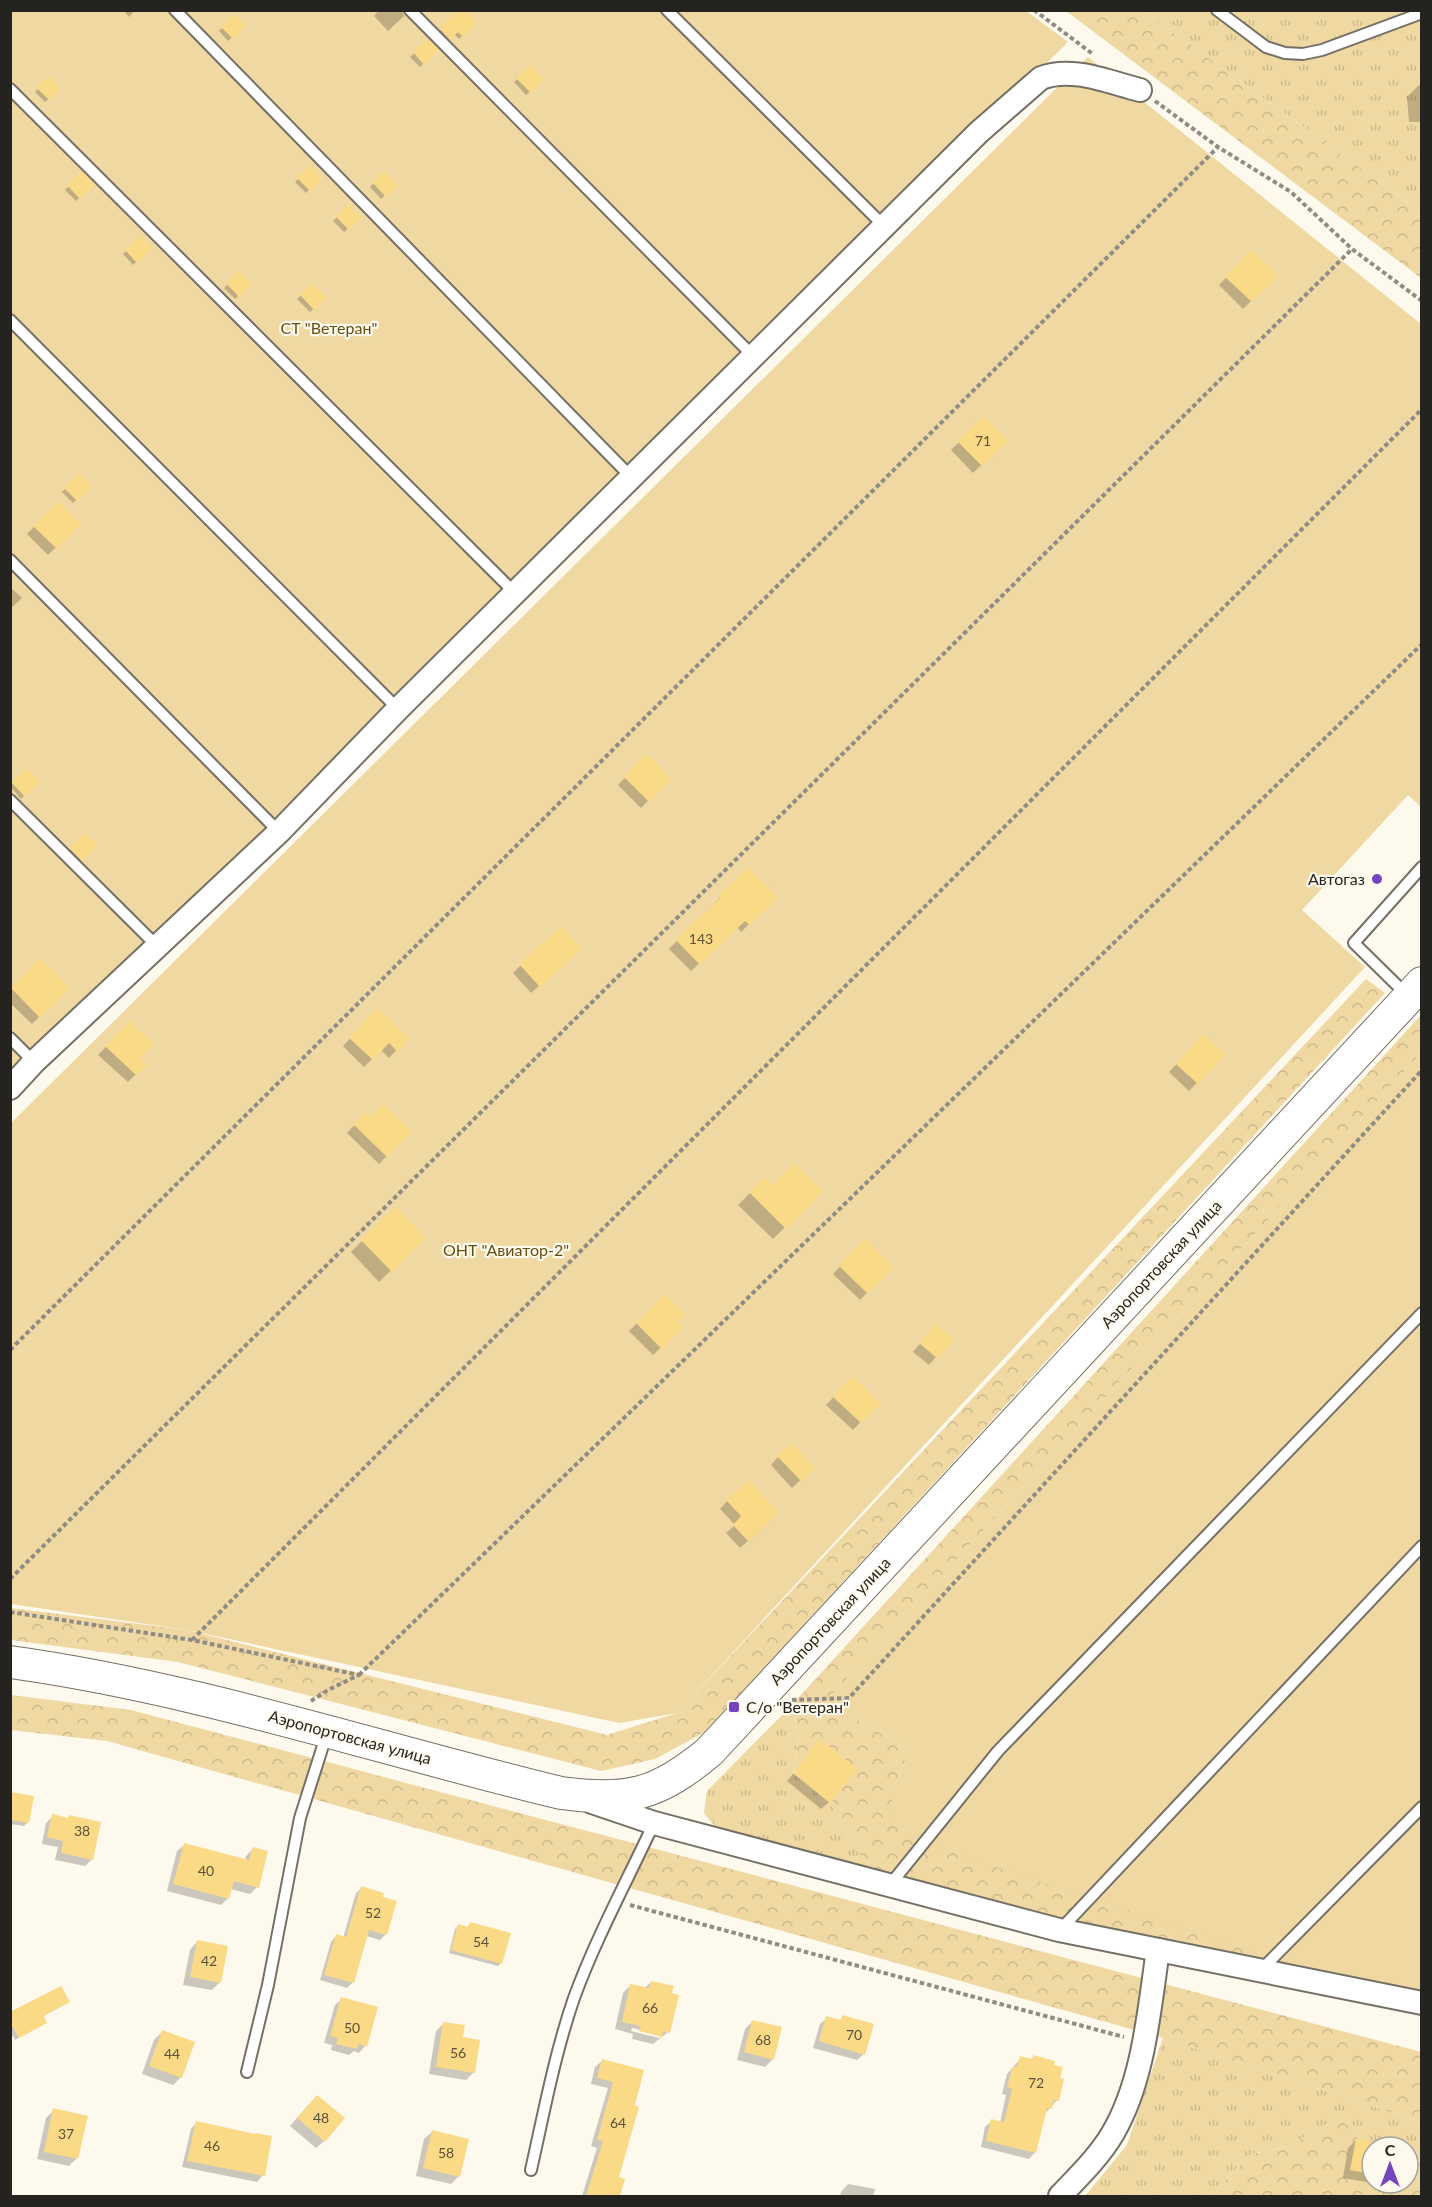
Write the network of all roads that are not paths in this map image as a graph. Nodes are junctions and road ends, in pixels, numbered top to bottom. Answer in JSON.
{"nodes":[{"id":1,"x":175,"y":10,"type":"edge"},
{"id":2,"x":410,"y":10,"type":"edge"},
{"id":3,"x":667,"y":10,"type":"edge"},
{"id":4,"x":1217,"y":10,"type":"edge"},
{"id":5,"x":1422,"y":13,"type":"edge"},
{"id":6,"x":10,"y":90,"type":"edge"},
{"id":7,"x":1140,"y":90,"type":"road end"},
{"id":8,"x":884,"y":226,"type":"junction"},
{"id":9,"x":10,"y":320,"type":"edge"},
{"id":10,"x":754,"y":357,"type":"junction"},
{"id":11,"x":633,"y":478,"type":"junction"},
{"id":12,"x":10,"y":560,"type":"edge"},
{"id":13,"x":515,"y":593,"type":"junction"},
{"id":14,"x":398,"y":709,"type":"junction"},
{"id":15,"x":10,"y":800,"type":"edge"},
{"id":16,"x":279,"y":832,"type":"junction"},
{"id":17,"x":1422,"y":867,"type":"edge"},
{"id":18,"x":157,"y":946,"type":"junction"},
{"id":19,"x":1415,"y":990,"type":"edge"},
{"id":20,"x":10,"y":1038,"type":"edge"},
{"id":21,"x":34,"y":1062,"type":"junction"},
{"id":22,"x":10,"y":1088,"type":"edge"},
{"id":23,"x":1422,"y":1313,"type":"edge"},
{"id":24,"x":1422,"y":1546,"type":"edge"},
{"id":25,"x":10,"y":1662,"type":"edge"},
{"id":26,"x":328,"y":1730,"type":"junction"},
{"id":27,"x":561,"y":1793,"type":"junction"},
{"id":28,"x":1422,"y":1807,"type":"edge"},
{"id":29,"x":654,"y":1823,"type":"junction"},
{"id":30,"x":888,"y":1886,"type":"junction"},
{"id":31,"x":1059,"y":1930,"type":"junction"},
{"id":32,"x":1158,"y":1950,"type":"junction"},
{"id":33,"x":1261,"y":1970,"type":"junction"},
{"id":34,"x":1422,"y":2002,"type":"edge"},
{"id":35,"x":247,"y":2072,"type":"dead end"},
{"id":36,"x":531,"y":2170,"type":"dead end"},
{"id":37,"x":1060,"y":2196,"type":"edge"}],
"edges":[{"from":1,"to":11,"type":"lane"},
{"from":2,"to":10,"type":"lane"},
{"from":3,"to":8,"type":"lane"},
{"from":4,"to":5,"type":"lane"},
{"from":6,"to":13,"type":"lane"},
{"from":7,"to":8,"type":"street"},
{"from":8,"to":10,"type":"street"},
{"from":9,"to":14,"type":"lane"},
{"from":10,"to":11,"type":"street"},
{"from":11,"to":13,"type":"street"},
{"from":12,"to":16,"type":"lane"},
{"from":13,"to":14,"type":"street"},
{"from":14,"to":16,"type":"street"},
{"from":15,"to":18,"type":"lane"},
{"from":16,"to":18,"type":"street"},
{"from":17,"to":19,"type":"lane"},
{"from":18,"to":21,"type":"street"},
{"from":19,"to":27,"type":"street","name":"Аэропортовская улица"},
{"from":20,"to":21,"type":"lane"},
{"from":21,"to":22,"type":"street"},
{"from":23,"to":30,"type":"lane"},
{"from":24,"to":31,"type":"lane"},
{"from":25,"to":26,"type":"street","name":"Аэропортовская улица"},
{"from":26,"to":27,"type":"street","name":"Аэропортовская улица"},
{"from":26,"to":35,"type":"lane"},
{"from":27,"to":29,"type":"street"},
{"from":28,"to":33,"type":"lane"},
{"from":29,"to":30,"type":"street"},
{"from":29,"to":36,"type":"lane"},
{"from":30,"to":31,"type":"street"},
{"from":31,"to":32,"type":"street"},
{"from":32,"to":33,"type":"street"},
{"from":32,"to":37,"type":"street"},
{"from":33,"to":34,"type":"street"}]}
